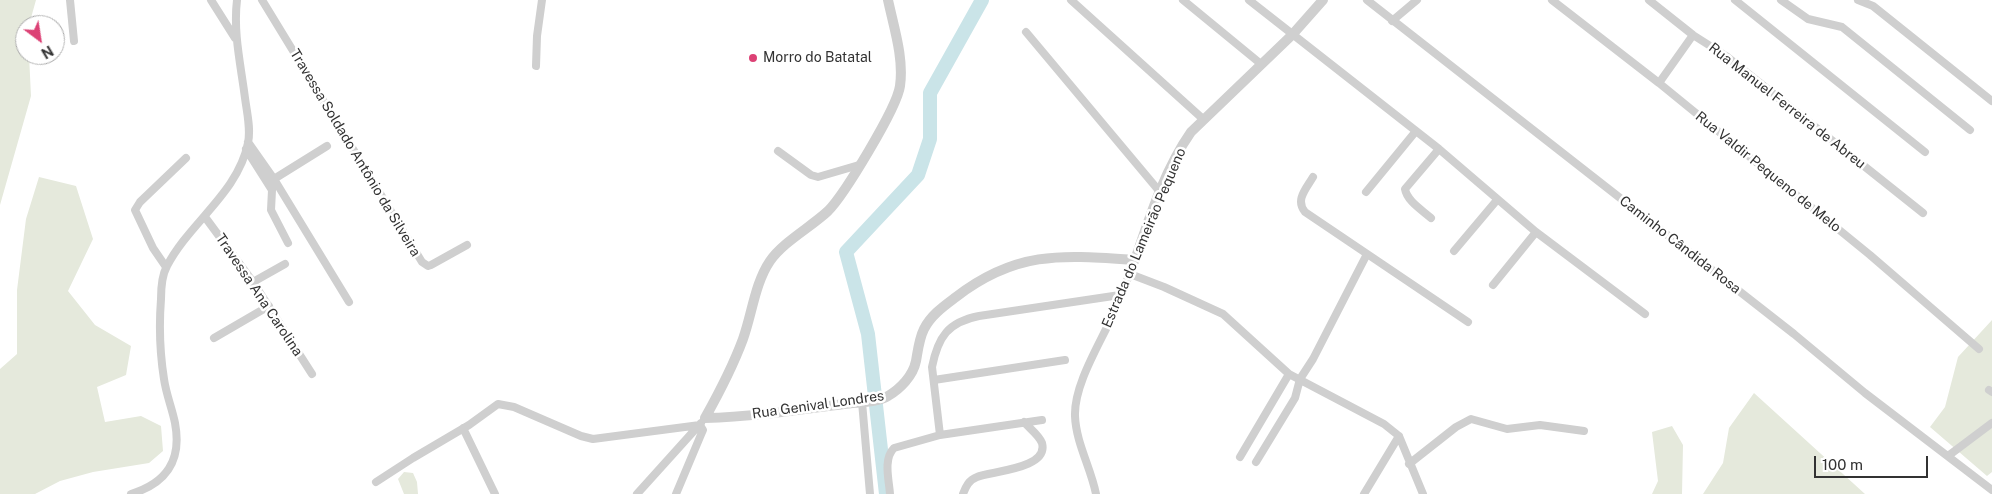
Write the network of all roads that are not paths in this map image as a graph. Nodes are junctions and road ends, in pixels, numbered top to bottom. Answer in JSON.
{"nodes":[{"id":1,"x":70,"y":0,"type":"edge"},
{"id":2,"x":211,"y":0,"type":"edge"},
{"id":3,"x":237,"y":0,"type":"edge"},
{"id":4,"x":262,"y":0,"type":"edge"},
{"id":5,"x":542,"y":0,"type":"edge"},
{"id":6,"x":888,"y":0,"type":"edge"},
{"id":7,"x":1071,"y":0,"type":"edge"},
{"id":8,"x":1183,"y":0,"type":"edge"},
{"id":9,"x":1249,"y":0,"type":"edge"},
{"id":10,"x":1323,"y":0,"type":"edge"},
{"id":11,"x":1366,"y":0,"type":"edge"},
{"id":12,"x":1417,"y":0,"type":"edge"},
{"id":13,"x":1552,"y":0,"type":"edge"},
{"id":14,"x":1649,"y":0,"type":"edge"},
{"id":15,"x":1735,"y":0,"type":"edge"},
{"id":16,"x":1781,"y":0,"type":"edge"},
{"id":17,"x":1858,"y":0,"type":"edge"},
{"id":18,"x":1392,"y":21,"type":"junction"},
{"id":19,"x":1026,"y":32,"type":"dead end"},
{"id":20,"x":1693,"y":34,"type":"junction"},
{"id":21,"x":1292,"y":35,"type":"junction"},
{"id":22,"x":236,"y":40,"type":"junction"},
{"id":23,"x":74,"y":41,"type":"dead end"},
{"id":24,"x":1262,"y":64,"type":"junction"},
{"id":25,"x":536,"y":66,"type":"dead end"},
{"id":26,"x":1659,"y":83,"type":"junction"},
{"id":27,"x":1992,"y":101,"type":"edge"},
{"id":28,"x":1203,"y":118,"type":"junction"},
{"id":29,"x":1970,"y":130,"type":"dead end"},
{"id":30,"x":1416,"y":131,"type":"junction"},
{"id":31,"x":247,"y":145,"type":"junction"},
{"id":32,"x":326,"y":146,"type":"dead end"},
{"id":33,"x":1439,"y":150,"type":"junction"},
{"id":34,"x":778,"y":151,"type":"dead end"},
{"id":35,"x":1925,"y":152,"type":"dead end"},
{"id":36,"x":186,"y":158,"type":"dead end"},
{"id":37,"x":859,"y":165,"type":"junction"},
{"id":38,"x":1313,"y":177,"type":"dead end"},
{"id":39,"x":274,"y":179,"type":"junction"},
{"id":40,"x":1160,"y":192,"type":"junction"},
{"id":41,"x":1366,"y":192,"type":"dead end"},
{"id":42,"x":1497,"y":200,"type":"junction"},
{"id":43,"x":1923,"y":213,"type":"dead end"},
{"id":44,"x":205,"y":216,"type":"junction"},
{"id":45,"x":1431,"y":218,"type":"dead end"},
{"id":46,"x":1536,"y":232,"type":"junction"},
{"id":47,"x":288,"y":243,"type":"dead end"},
{"id":48,"x":467,"y":245,"type":"dead end"},
{"id":49,"x":1454,"y":251,"type":"dead end"},
{"id":50,"x":1367,"y":254,"type":"junction"},
{"id":51,"x":1135,"y":260,"type":"junction"},
{"id":52,"x":286,"y":264,"type":"dead end"},
{"id":53,"x":166,"y":267,"type":"junction"},
{"id":54,"x":1130,"y":274,"type":"junction"},
{"id":55,"x":253,"y":282,"type":"junction"},
{"id":56,"x":1493,"y":284,"type":"dead end"},
{"id":57,"x":1120,"y":295,"type":"junction"},
{"id":58,"x":349,"y":302,"type":"dead end"},
{"id":59,"x":269,"y":306,"type":"junction"},
{"id":60,"x":1645,"y":314,"type":"dead end"},
{"id":61,"x":1468,"y":322,"type":"dead end"},
{"id":62,"x":214,"y":338,"type":"dead end"},
{"id":63,"x":1979,"y":349,"type":"dead end"},
{"id":64,"x":1065,"y":360,"type":"dead end"},
{"id":65,"x":312,"y":374,"type":"dead end"},
{"id":66,"x":1288,"y":374,"type":"junction"},
{"id":67,"x":1300,"y":379,"type":"junction"},
{"id":68,"x":934,"y":380,"type":"junction"},
{"id":69,"x":863,"y":401,"type":"junction"},
{"id":70,"x":1042,"y":420,"type":"dead end"},
{"id":71,"x":702,"y":422,"type":"junction"},
{"id":72,"x":1024,"y":422,"type":"junction"},
{"id":73,"x":1992,"y":424,"type":"edge"},
{"id":74,"x":463,"y":428,"type":"junction"},
{"id":75,"x":1584,"y":431,"type":"dead end"},
{"id":76,"x":940,"y":435,"type":"junction"},
{"id":77,"x":1398,"y":436,"type":"junction"},
{"id":78,"x":1240,"y":456,"type":"dead end"},
{"id":79,"x":1948,"y":456,"type":"junction"},
{"id":80,"x":1256,"y":462,"type":"dead end"},
{"id":81,"x":1409,"y":464,"type":"junction"},
{"id":82,"x":376,"y":482,"type":"dead end"},
{"id":83,"x":1992,"y":490,"type":"edge"},
{"id":84,"x":131,"y":494,"type":"edge"},
{"id":85,"x":494,"y":494,"type":"edge"},
{"id":86,"x":637,"y":494,"type":"edge"},
{"id":87,"x":676,"y":494,"type":"edge"},
{"id":88,"x":870,"y":494,"type":"edge"},
{"id":89,"x":890,"y":494,"type":"edge"},
{"id":90,"x":963,"y":494,"type":"edge"},
{"id":91,"x":1096,"y":494,"type":"edge"},
{"id":92,"x":1364,"y":494,"type":"edge"},
{"id":93,"x":1423,"y":494,"type":"edge"}],
"edges":[{"from":1,"to":23,"type":"street"},
{"from":2,"to":22,"type":"street"},
{"from":3,"to":22,"type":"street"},
{"from":4,"to":48,"type":"street","name":"Travessa Soldado Antônio da Silveira"},
{"from":5,"to":25,"type":"street"},
{"from":6,"to":37,"type":"street"},
{"from":7,"to":28,"type":"street"},
{"from":8,"to":24,"type":"street"},
{"from":9,"to":21,"type":"street"},
{"from":10,"to":21,"type":"street","name":"Estrada do Lameirão Pequeno"},
{"from":11,"to":18,"type":"street","name":"Caminho Cândida Rosa"},
{"from":12,"to":18,"type":"street"},
{"from":13,"to":26,"type":"street","name":"Rua Valdir Pequeno de Melo"},
{"from":14,"to":20,"type":"street","name":"Rua Manuel Ferreira de Abreu"},
{"from":15,"to":35,"type":"street"},
{"from":16,"to":29,"type":"street"},
{"from":17,"to":27,"type":"street"},
{"from":18,"to":79,"type":"street","name":"Caminho Cândida Rosa"},
{"from":19,"to":40,"type":"street"},
{"from":20,"to":26,"type":"street"},
{"from":20,"to":43,"type":"street","name":"Rua Manuel Ferreira de Abreu"},
{"from":21,"to":24,"type":"street","name":"Estrada do Lameirão Pequeno"},
{"from":21,"to":30,"type":"street"},
{"from":22,"to":31,"type":"street"},
{"from":24,"to":28,"type":"street","name":"Estrada do Lameirão Pequeno"},
{"from":26,"to":63,"type":"street","name":"Rua Valdir Pequeno de Melo"},
{"from":28,"to":40,"type":"street","name":"Estrada do Lameirão Pequeno"},
{"from":30,"to":33,"type":"street"},
{"from":30,"to":41,"type":"street"},
{"from":31,"to":39,"type":"street"},
{"from":31,"to":44,"type":"street"},
{"from":31,"to":47,"type":"street"},
{"from":32,"to":39,"type":"street"},
{"from":33,"to":42,"type":"street"},
{"from":33,"to":45,"type":"street"},
{"from":34,"to":37,"type":"street"},
{"from":36,"to":53,"type":"street"},
{"from":37,"to":71,"type":"street"},
{"from":38,"to":50,"type":"street"},
{"from":39,"to":58,"type":"street"},
{"from":40,"to":51,"type":"street","name":"Estrada do Lameirão Pequeno"},
{"from":42,"to":46,"type":"street"},
{"from":42,"to":49,"type":"street"},
{"from":44,"to":53,"type":"street"},
{"from":44,"to":55,"type":"street","name":"Travessa Ana Carolina"},
{"from":46,"to":56,"type":"street"},
{"from":46,"to":60,"type":"street"},
{"from":50,"to":61,"type":"street"},
{"from":50,"to":67,"type":"street"},
{"from":51,"to":54,"type":"street","name":"Estrada do Lameirão Pequeno"},
{"from":51,"to":69,"type":"street","name":"Rua Genival Londres"},
{"from":52,"to":55,"type":"street"},
{"from":53,"to":84,"type":"street"},
{"from":54,"to":57,"type":"street","name":"Estrada do Lameirão Pequeno"},
{"from":54,"to":66,"type":"street"},
{"from":55,"to":59,"type":"street","name":"Travessa Ana Carolina"},
{"from":57,"to":68,"type":"street"},
{"from":57,"to":91,"type":"street","name":"Estrada do Lameirão Pequeno"},
{"from":59,"to":62,"type":"street"},
{"from":59,"to":65,"type":"street","name":"Travessa Ana Carolina"},
{"from":64,"to":68,"type":"street"},
{"from":66,"to":67,"type":"street"},
{"from":66,"to":78,"type":"street"},
{"from":67,"to":77,"type":"street"},
{"from":67,"to":80,"type":"street"},
{"from":68,"to":76,"type":"street"},
{"from":69,"to":71,"type":"street","name":"Rua Genival Londres"},
{"from":69,"to":88,"type":"street"},
{"from":70,"to":72,"type":"street"},
{"from":71,"to":74,"type":"street"},
{"from":71,"to":86,"type":"street"},
{"from":71,"to":87,"type":"street"},
{"from":72,"to":76,"type":"street"},
{"from":72,"to":90,"type":"street"},
{"from":73,"to":79,"type":"street"},
{"from":74,"to":82,"type":"street"},
{"from":74,"to":85,"type":"street"},
{"from":75,"to":81,"type":"street"},
{"from":76,"to":89,"type":"street"},
{"from":77,"to":81,"type":"street"},
{"from":77,"to":92,"type":"street"},
{"from":79,"to":83,"type":"street","name":"Caminho Cândida Rosa"},
{"from":81,"to":93,"type":"street"}]}
